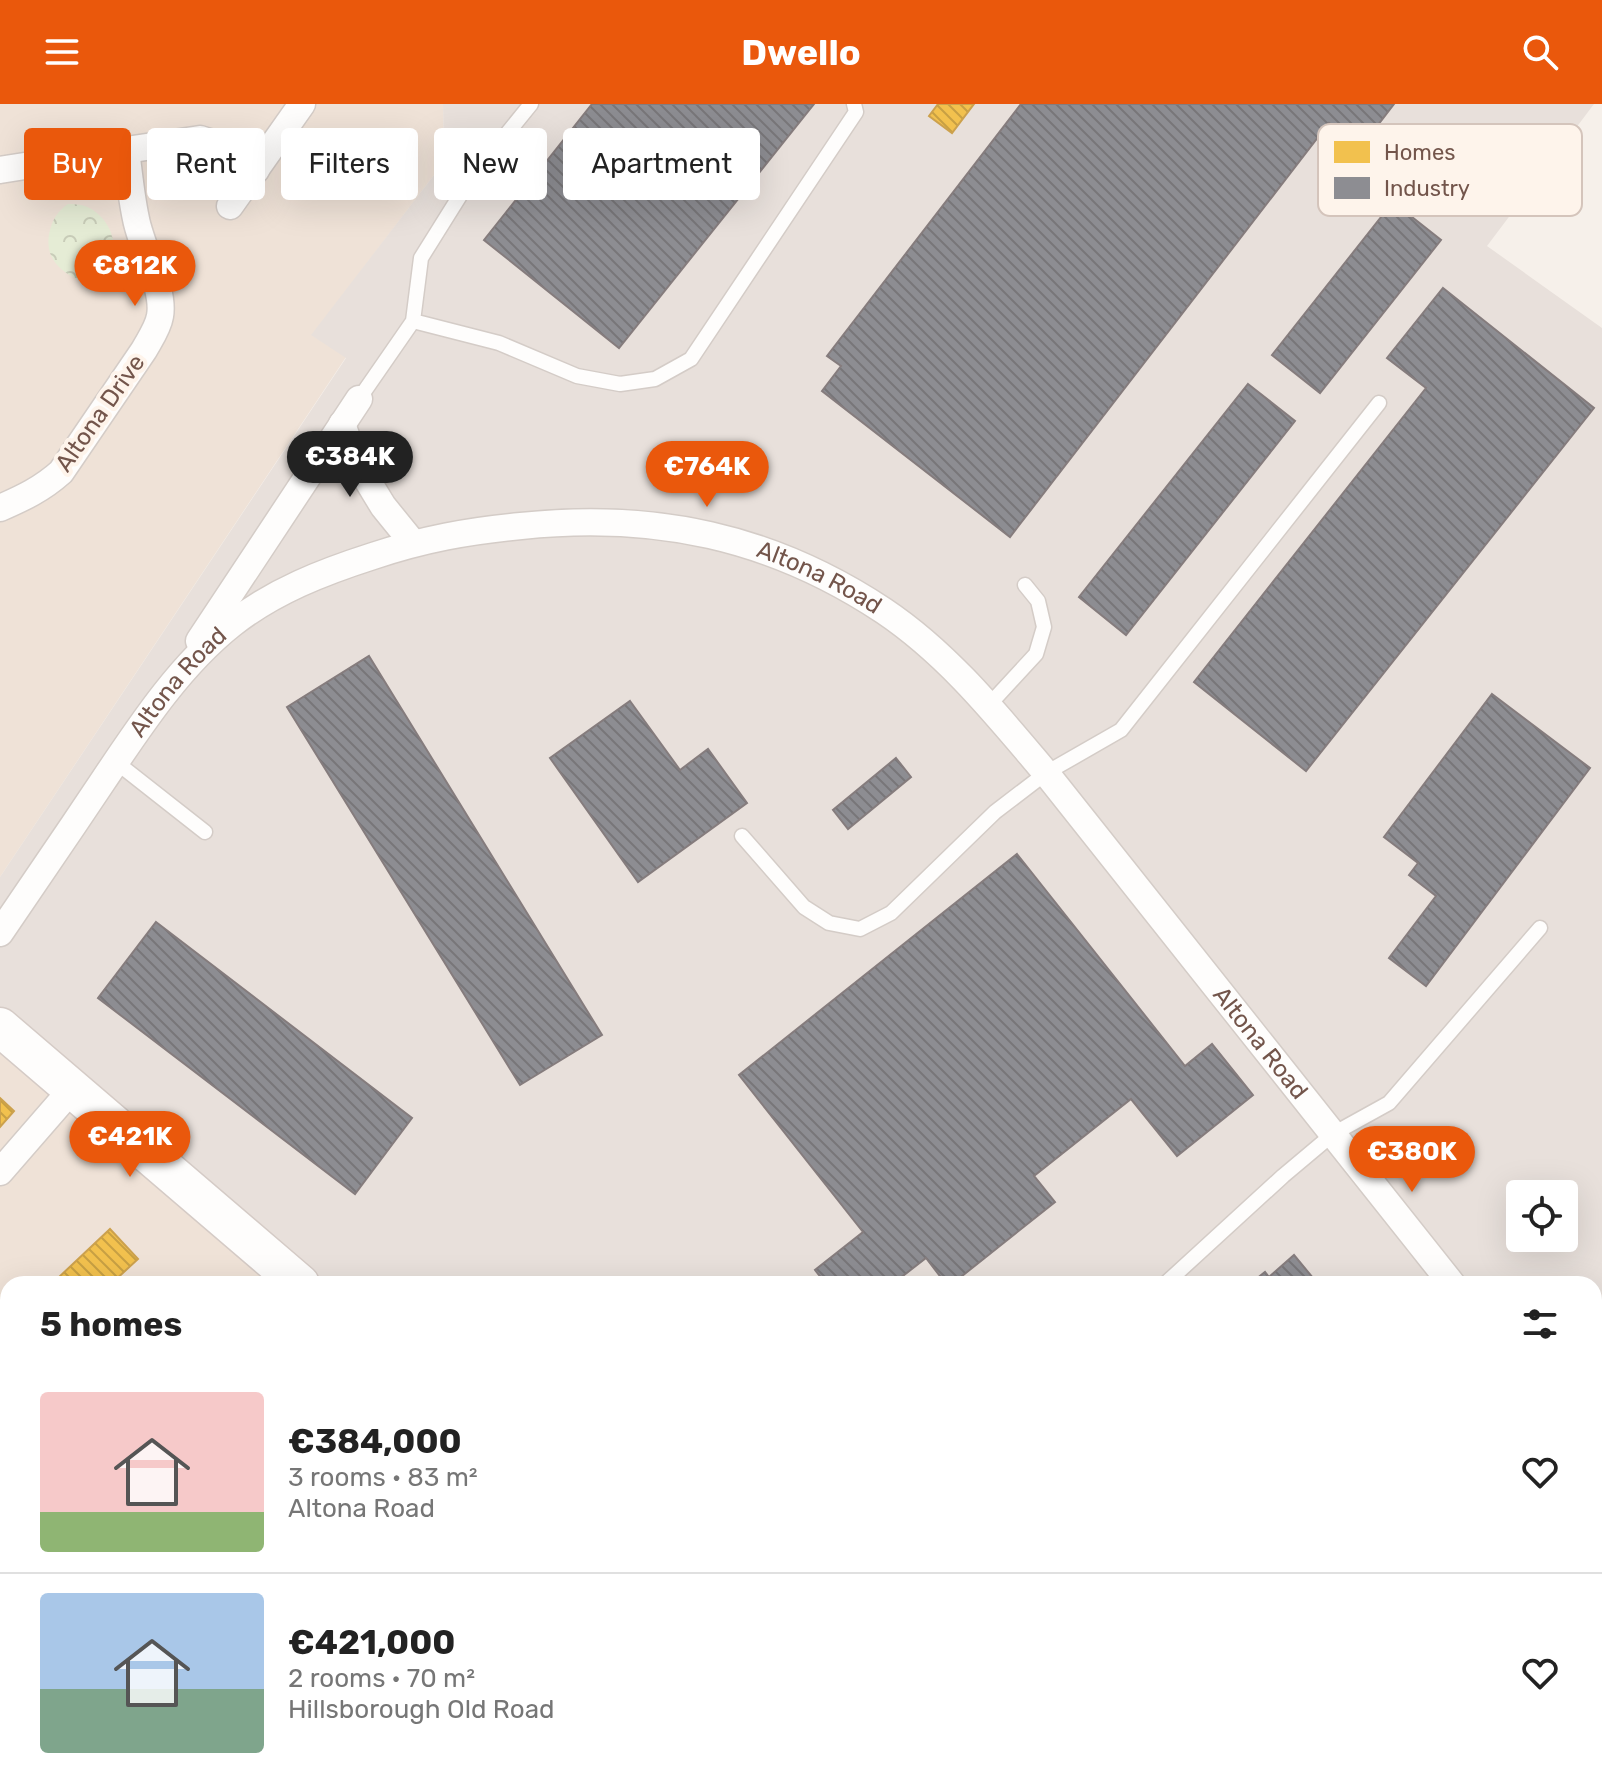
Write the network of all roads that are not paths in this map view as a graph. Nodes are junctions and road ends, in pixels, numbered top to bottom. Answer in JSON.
{"nodes":[{"id":1,"x":302,"y":104,"type":"edge"},
{"id":2,"x":531,"y":104,"type":"edge"},
{"id":3,"x":854,"y":104,"type":"edge"},
{"id":4,"x":265,"y":157,"type":"edge"},
{"id":5,"x":24,"y":166,"type":"edge"},
{"id":6,"x":0,"y":170,"type":"edge"},
{"id":7,"x":131,"y":187,"type":"edge"},
{"id":8,"x":234,"y":200,"type":"edge"},
{"id":9,"x":230,"y":206,"type":"dead end"},
{"id":10,"x":413,"y":321,"type":"junction"},
{"id":11,"x":359,"y":399,"type":"joint"},
{"id":12,"x":1379,"y":403,"type":"dead end"},
{"id":13,"x":342,"y":424,"type":"junction"},
{"id":14,"x":0,"y":508,"type":"edge"},
{"id":15,"x":413,"y":543,"type":"junction"},
{"id":16,"x":1025,"y":585,"type":"dead end"},
{"id":17,"x":989,"y":705,"type":"junction"},
{"id":18,"x":155,"y":707,"type":"junction"},
{"id":19,"x":116,"y":762,"type":"junction"},
{"id":20,"x":1046,"y":773,"type":"junction"},
{"id":21,"x":205,"y":832,"type":"dead end"},
{"id":22,"x":742,"y":836,"type":"dead end"},
{"id":23,"x":1540,"y":928,"type":"dead end"},
{"id":24,"x":0,"y":933,"type":"edge"},
{"id":25,"x":0,"y":1027,"type":"edge"},
{"id":26,"x":73,"y":1088,"type":"junction"},
{"id":27,"x":1333,"y":1134,"type":"junction"},
{"id":28,"x":0,"y":1172,"type":"edge"},
{"id":29,"x":291,"y":1276,"type":"edge"},
{"id":30,"x":1174,"y":1276,"type":"edge"},
{"id":31,"x":1446,"y":1276,"type":"edge"}],
"edges":[{"from":1,"to":4,"type":"street"},
{"from":2,"to":10,"type":"lane"},
{"from":3,"to":10,"type":"lane"},
{"from":5,"to":6,"type":"street"},
{"from":7,"to":14,"type":"street","name":"Altona Drive"},
{"from":8,"to":9,"type":"street"},
{"from":10,"to":11,"type":"lane"},
{"from":11,"to":13,"type":"street"},
{"from":12,"to":20,"type":"lane"},
{"from":13,"to":15,"type":"street"},
{"from":13,"to":18,"type":"street"},
{"from":15,"to":17,"type":"street","name":"Altona Road"},
{"from":15,"to":18,"type":"street","name":"Altona Road"},
{"from":16,"to":17,"type":"lane"},
{"from":17,"to":20,"type":"street","name":"Altona Road"},
{"from":18,"to":19,"type":"street","name":"Altona Road"},
{"from":19,"to":21,"type":"lane"},
{"from":19,"to":24,"type":"street","name":"Altona Road"},
{"from":20,"to":22,"type":"lane"},
{"from":20,"to":27,"type":"street","name":"Altona Road"},
{"from":23,"to":27,"type":"lane"},
{"from":25,"to":26,"type":"street"},
{"from":26,"to":28,"type":"street"},
{"from":26,"to":29,"type":"street"},
{"from":27,"to":30,"type":"lane"},
{"from":27,"to":31,"type":"street","name":"Altona Road"}]}
